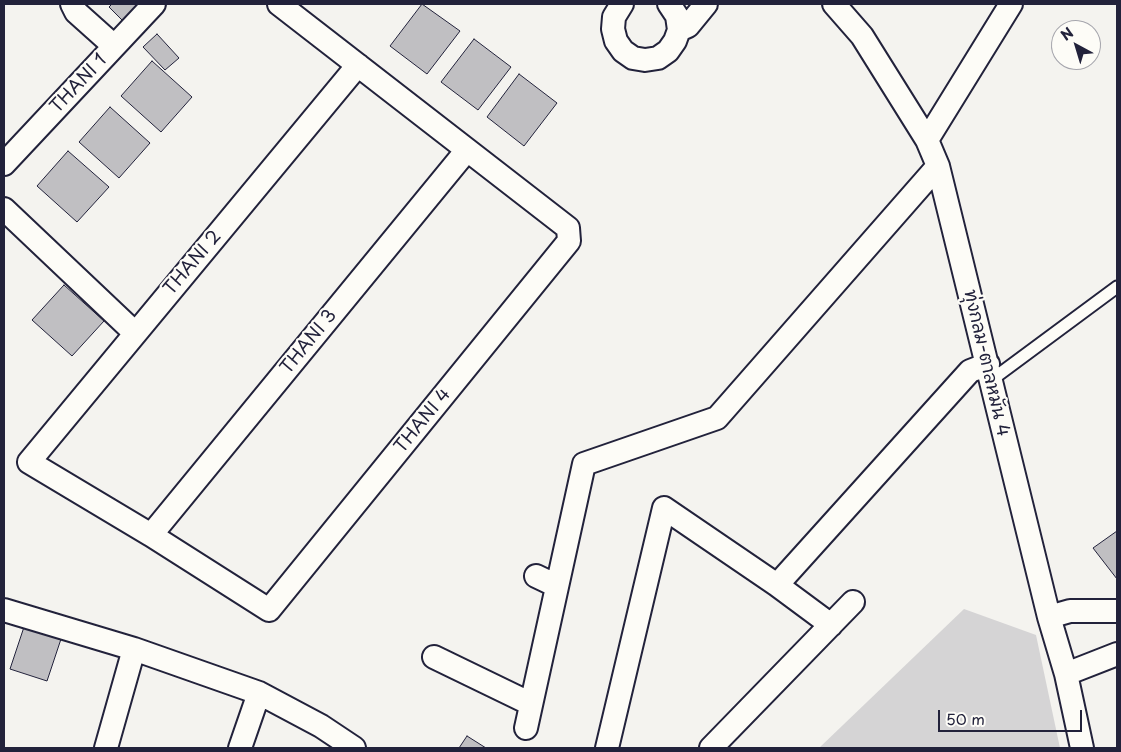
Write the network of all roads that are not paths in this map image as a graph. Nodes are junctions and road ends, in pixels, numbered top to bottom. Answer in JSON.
{"nodes":[{"id":1,"x":55,"y":4,"type":"edge"},
{"id":2,"x":154,"y":4,"type":"edge"},
{"id":3,"x":279,"y":4,"type":"edge"},
{"id":4,"x":622,"y":4,"type":"edge"},
{"id":5,"x":669,"y":4,"type":"edge"},
{"id":6,"x":706,"y":4,"type":"edge"},
{"id":7,"x":834,"y":4,"type":"edge"},
{"id":8,"x":1011,"y":4,"type":"edge"},
{"id":9,"x":74,"y":8,"type":"edge"},
{"id":10,"x":679,"y":30,"type":"junction"},
{"id":11,"x":114,"y":46,"type":"junction"},
{"id":12,"x":358,"y":65,"type":"junction"},
{"id":13,"x":928,"y":140,"type":"junction"},
{"id":14,"x":467,"y":150,"type":"junction"},
{"id":15,"x":4,"y":164,"type":"edge"},
{"id":16,"x":938,"y":166,"type":"junction"},
{"id":17,"x":4,"y":209,"type":"edge"},
{"id":18,"x":1117,"y":287,"type":"edge"},
{"id":19,"x":135,"y":333,"type":"junction"},
{"id":20,"x":989,"y":373,"type":"junction"},
{"id":21,"x":151,"y":535,"type":"junction"},
{"id":22,"x":536,"y":576,"type":"dead end"},
{"id":23,"x":777,"y":585,"type":"junction"},
{"id":24,"x":557,"y":586,"type":"junction"},
{"id":25,"x":853,"y":602,"type":"dead end"},
{"id":26,"x":1117,"y":611,"type":"edge"},
{"id":27,"x":5,"y":615,"type":"edge"},
{"id":28,"x":1049,"y":617,"type":"junction"},
{"id":29,"x":831,"y":625,"type":"junction"},
{"id":30,"x":134,"y":649,"type":"junction"},
{"id":31,"x":1117,"y":654,"type":"edge"},
{"id":32,"x":434,"y":657,"type":"dead end"},
{"id":33,"x":1066,"y":674,"type":"junction"},
{"id":34,"x":258,"y":693,"type":"junction"},
{"id":35,"x":531,"y":704,"type":"junction"},
{"id":36,"x":526,"y":728,"type":"dead end"},
{"id":37,"x":106,"y":748,"type":"edge"},
{"id":38,"x":240,"y":748,"type":"edge"},
{"id":39,"x":354,"y":748,"type":"edge"},
{"id":40,"x":607,"y":748,"type":"edge"},
{"id":41,"x":710,"y":748,"type":"edge"},
{"id":42,"x":1082,"y":748,"type":"edge"}],
"edges":[{"from":1,"to":9,"type":"street"},
{"from":2,"to":11,"type":"street","name":"THANI 1"},
{"from":3,"to":12,"type":"street"},
{"from":4,"to":10,"type":"street"},
{"from":5,"to":10,"type":"street"},
{"from":6,"to":10,"type":"street"},
{"from":7,"to":13,"type":"street","name":"ทุ่งกลม-ตาลหมัน 4"},
{"from":8,"to":13,"type":"street"},
{"from":9,"to":11,"type":"street"},
{"from":11,"to":15,"type":"street","name":"THANI 1"},
{"from":12,"to":14,"type":"street"},
{"from":12,"to":19,"type":"street","name":"THANI 2"},
{"from":13,"to":16,"type":"street","name":"ทุ่งกลม-ตาลหมัน 4"},
{"from":14,"to":21,"type":"street","name":"THANI 3"},
{"from":14,"to":21,"type":"street","name":"THANI 4"},
{"from":16,"to":20,"type":"street","name":"ทุ่งกลม-ตาลหมัน 4"},
{"from":16,"to":24,"type":"street"},
{"from":17,"to":19,"type":"street"},
{"from":18,"to":20,"type":"lane"},
{"from":19,"to":21,"type":"street","name":"THANI 2"},
{"from":20,"to":23,"type":"street"},
{"from":20,"to":28,"type":"street","name":"ทุ่งกลม-ตาลหมัน 4"},
{"from":22,"to":24,"type":"street"},
{"from":23,"to":29,"type":"street"},
{"from":23,"to":40,"type":"street"},
{"from":24,"to":35,"type":"street"},
{"from":25,"to":29,"type":"street"},
{"from":26,"to":28,"type":"street"},
{"from":27,"to":30,"type":"street"},
{"from":28,"to":33,"type":"street","name":"ทุ่งกลม-ตาลหมัน 4"},
{"from":29,"to":41,"type":"street"},
{"from":30,"to":34,"type":"street"},
{"from":30,"to":37,"type":"street"},
{"from":31,"to":33,"type":"street"},
{"from":32,"to":35,"type":"street"},
{"from":33,"to":42,"type":"street","name":"ทุ่งกลม-ตาลหมัน 4"},
{"from":34,"to":38,"type":"street"},
{"from":34,"to":39,"type":"street"},
{"from":35,"to":36,"type":"street"}]}
